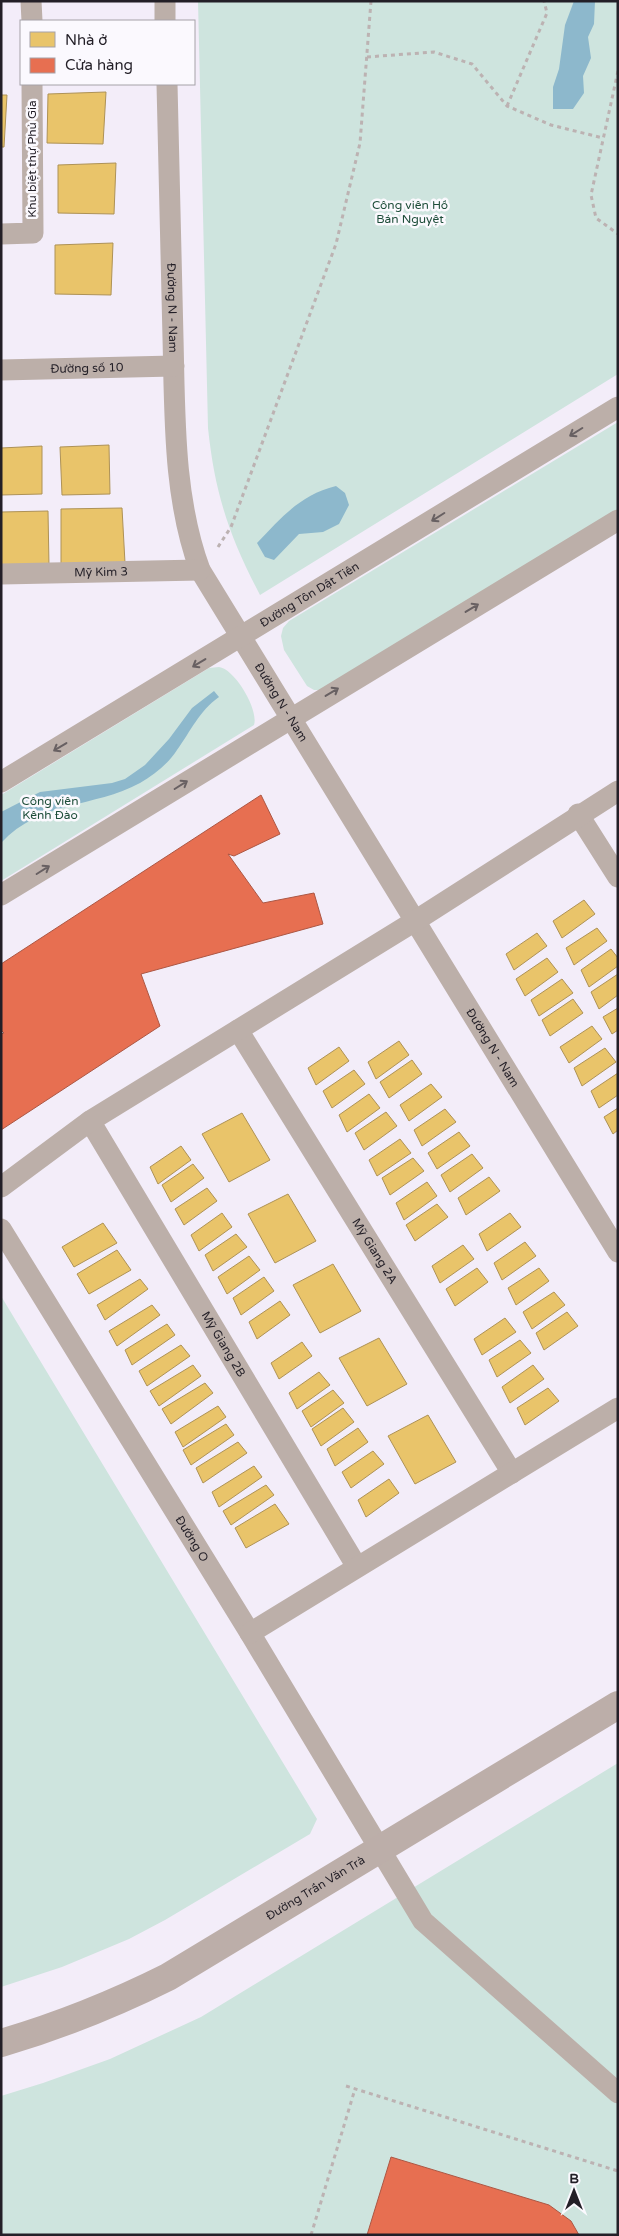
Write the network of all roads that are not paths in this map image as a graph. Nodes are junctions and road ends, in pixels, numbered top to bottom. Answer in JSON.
{"nodes":[{"id":1,"x":32,"y":1,"type":"edge"},
{"id":2,"x":165,"y":1,"type":"edge"},
{"id":3,"x":32,"y":20,"type":"edge"},
{"id":4,"x":165,"y":20,"type":"edge"},
{"id":5,"x":32,"y":85,"type":"edge"},
{"id":6,"x":167,"y":85,"type":"edge"},
{"id":7,"x":1,"y":234,"type":"edge"},
{"id":8,"x":174,"y":366,"type":"junction"},
{"id":9,"x":1,"y":370,"type":"edge"},
{"id":10,"x":618,"y":407,"type":"edge"},
{"id":11,"x":618,"y":520,"type":"edge"},
{"id":12,"x":200,"y":570,"type":"junction"},
{"id":13,"x":1,"y":574,"type":"edge"},
{"id":14,"x":241,"y":638,"type":"junction"},
{"id":15,"x":291,"y":718,"type":"junction"},
{"id":16,"x":1,"y":782,"type":"edge"},
{"id":17,"x":618,"y":791,"type":"edge"},
{"id":18,"x":578,"y":814,"type":"junction"},
{"id":19,"x":618,"y":877,"type":"edge"},
{"id":20,"x":1,"y":895,"type":"edge"},
{"id":21,"x":414,"y":920,"type":"junction"},
{"id":22,"x":238,"y":1030,"type":"junction"},
{"id":23,"x":90,"y":1121,"type":"junction"},
{"id":24,"x":1,"y":1187,"type":"edge"},
{"id":25,"x":1,"y":1229,"type":"edge"},
{"id":26,"x":618,"y":1252,"type":"edge"},
{"id":27,"x":618,"y":1408,"type":"edge"},
{"id":28,"x":512,"y":1473,"type":"junction"},
{"id":29,"x":357,"y":1567,"type":"junction"},
{"id":30,"x":250,"y":1633,"type":"junction"},
{"id":31,"x":618,"y":1705,"type":"edge"},
{"id":32,"x":380,"y":1849,"type":"junction"},
{"id":33,"x":1,"y":2042,"type":"edge"},
{"id":34,"x":618,"y":2093,"type":"edge"}],
"edges":[{"from":1,"to":3,"type":"street"},
{"from":2,"to":4,"type":"street"},
{"from":5,"to":7,"type":"street","name":"Khu biệt thự Phú Gia"},
{"from":6,"to":8,"type":"street","name":"Đường N - Nam"},
{"from":8,"to":9,"type":"street","name":"Đường số 10"},
{"from":8,"to":12,"type":"street","name":"Đường N - Nam"},
{"from":10,"to":14,"type":"street","name":"Đường Tôn Dật Tiên","one_way":true},
{"from":15,"to":11,"type":"street","one_way":true},
{"from":12,"to":13,"type":"street","name":"Mỹ Kim 3"},
{"from":12,"to":14,"type":"street","name":"Đường N - Nam"},
{"from":14,"to":15,"type":"street","name":"Đường N - Nam"},
{"from":14,"to":16,"type":"street","name":"Đường Tôn Dật Tiên","one_way":true},
{"from":20,"to":15,"type":"street","one_way":true},
{"from":15,"to":21,"type":"street","name":"Đường N - Nam"},
{"from":17,"to":18,"type":"street"},
{"from":18,"to":19,"type":"street"},
{"from":18,"to":21,"type":"street"},
{"from":21,"to":22,"type":"street"},
{"from":21,"to":26,"type":"street","name":"Đường N - Nam"},
{"from":22,"to":23,"type":"street"},
{"from":22,"to":28,"type":"street","name":"Mỹ Giang 2A"},
{"from":23,"to":24,"type":"street"},
{"from":23,"to":29,"type":"street","name":"Mỹ Giang 2B"},
{"from":25,"to":30,"type":"street","name":"Đường O"},
{"from":27,"to":28,"type":"street"},
{"from":28,"to":29,"type":"street"},
{"from":29,"to":30,"type":"street"},
{"from":30,"to":32,"type":"street","name":"Đường O"},
{"from":31,"to":32,"type":"main road","name":"Đường Trần Văn Trà"},
{"from":32,"to":33,"type":"main road","name":"Đường Trần Văn Trà"},
{"from":32,"to":34,"type":"street","name":"Đường O"}]}
